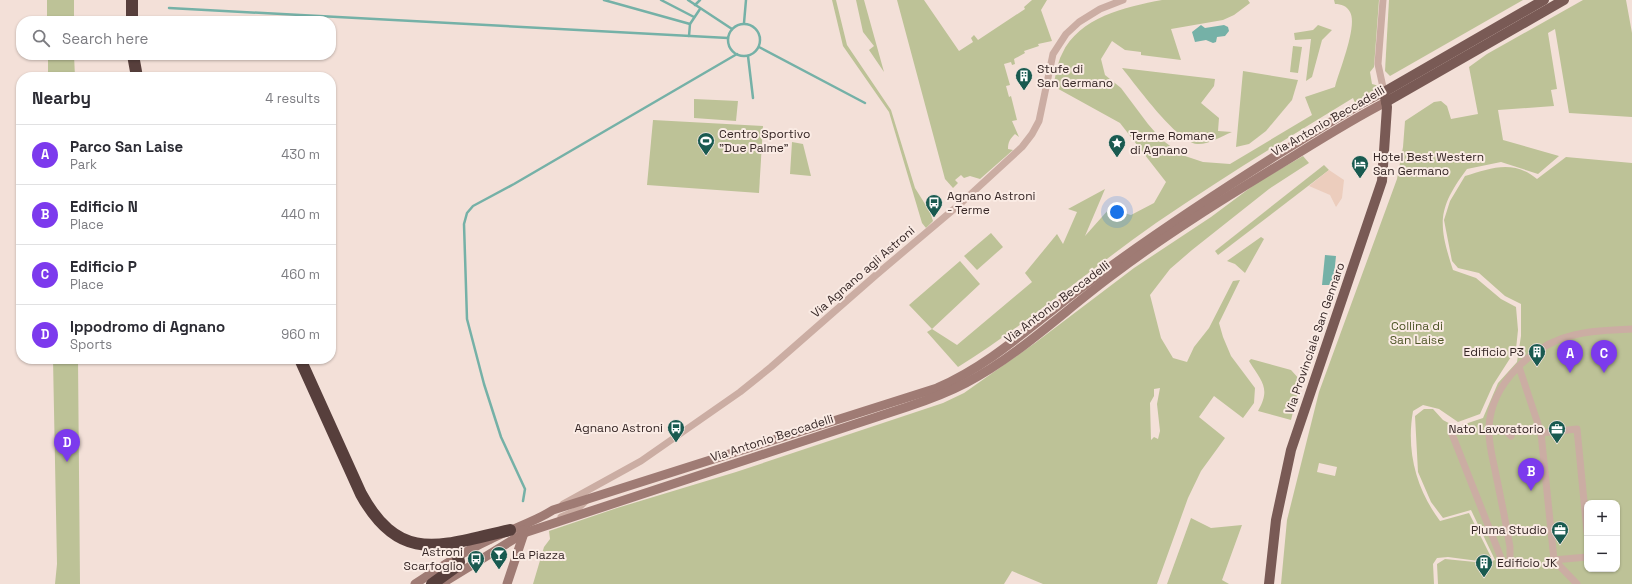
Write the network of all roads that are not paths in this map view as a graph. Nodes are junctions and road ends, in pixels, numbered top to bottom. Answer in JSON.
{"nodes":[{"id":1,"x":132,"y":0,"type":"edge"},
{"id":2,"x":1123,"y":0,"type":"edge"},
{"id":3,"x":1383,"y":0,"type":"edge"},
{"id":4,"x":1544,"y":0,"type":"edge"},
{"id":5,"x":1564,"y":0,"type":"edge"},
{"id":6,"x":132,"y":16,"type":"edge"},
{"id":7,"x":134,"y":60,"type":"edge"},
{"id":8,"x":136,"y":72,"type":"edge"},
{"id":9,"x":1385,"y":97,"type":"junction"},
{"id":10,"x":1322,"y":134,"type":"junction"},
{"id":11,"x":1632,"y":329,"type":"edge"},
{"id":12,"x":302,"y":364,"type":"edge"},
{"id":13,"x":1519,"y":367,"type":"junction"},
{"id":14,"x":1541,"y":433,"type":"junction"},
{"id":15,"x":1452,"y":434,"type":"dead end"},
{"id":16,"x":607,"y":481,"type":"junction"},
{"id":17,"x":588,"y":500,"type":"junction"},
{"id":18,"x":1584,"y":501,"type":"edge"},
{"id":19,"x":553,"y":510,"type":"junction"},
{"id":20,"x":551,"y":524,"type":"junction"},
{"id":21,"x":518,"y":529,"type":"junction"},
{"id":22,"x":435,"y":546,"type":"junction"},
{"id":23,"x":500,"y":546,"type":"junction"},
{"id":24,"x":459,"y":556,"type":"junction"},
{"id":25,"x":516,"y":557,"type":"junction"},
{"id":26,"x":1584,"y":557,"type":"edge"},
{"id":27,"x":1554,"y":560,"type":"junction"},
{"id":28,"x":415,"y":584,"type":"edge"},
{"id":29,"x":432,"y":584,"type":"edge"},
{"id":30,"x":440,"y":584,"type":"edge"},
{"id":31,"x":507,"y":584,"type":"edge"},
{"id":32,"x":1269,"y":584,"type":"edge"},
{"id":33,"x":1577,"y":584,"type":"edge"}],
"edges":[{"from":1,"to":6,"type":"highway"},
{"from":2,"to":16,"type":"street","name":"Via Agnano agli Astroni"},
{"from":3,"to":9,"type":"street","name":"Via Provinciale San Gennaro"},
{"from":4,"to":9,"type":"main road","name":"Via Antonio Beccadelli"},
{"from":5,"to":9,"type":"main road","name":"Via Antonio Beccadelli"},
{"from":7,"to":8,"type":"highway"},
{"from":9,"to":10,"type":"main road","name":"Via Antonio Beccadelli"},
{"from":9,"to":32,"type":"main road","name":"Via Provinciale San Gennaro"},
{"from":10,"to":17,"type":"main road","name":"Via Antonio Beccadelli"},
{"from":10,"to":20,"type":"main road","name":"Via Antonio Beccadelli"},
{"from":11,"to":13,"type":"street"},
{"from":12,"to":22,"type":"highway"},
{"from":13,"to":14,"type":"street"},
{"from":13,"to":15,"type":"street"},
{"from":14,"to":18,"type":"street"},
{"from":14,"to":27,"type":"street"},
{"from":16,"to":17,"type":"street"},
{"from":16,"to":19,"type":"street","name":"Via Agnano agli Astroni"},
{"from":17,"to":19,"type":"main road","name":"Via Antonio Beccadelli"},
{"from":17,"to":20,"type":"street"},
{"from":19,"to":21,"type":"main road","name":"Via Antonio Beccadelli"},
{"from":20,"to":21,"type":"main road","name":"Via Antonio Beccadelli"},
{"from":21,"to":22,"type":"highway"},
{"from":21,"to":23,"type":"main road"},
{"from":21,"to":24,"type":"main road"},
{"from":21,"to":25,"type":"main road"},
{"from":22,"to":24,"type":"highway"},
{"from":23,"to":25,"type":"main road"},
{"from":23,"to":30,"type":"main road"},
{"from":24,"to":28,"type":"main road"},
{"from":24,"to":29,"type":"highway"},
{"from":25,"to":31,"type":"main road"},
{"from":26,"to":27,"type":"street"},
{"from":27,"to":33,"type":"street"}]}
